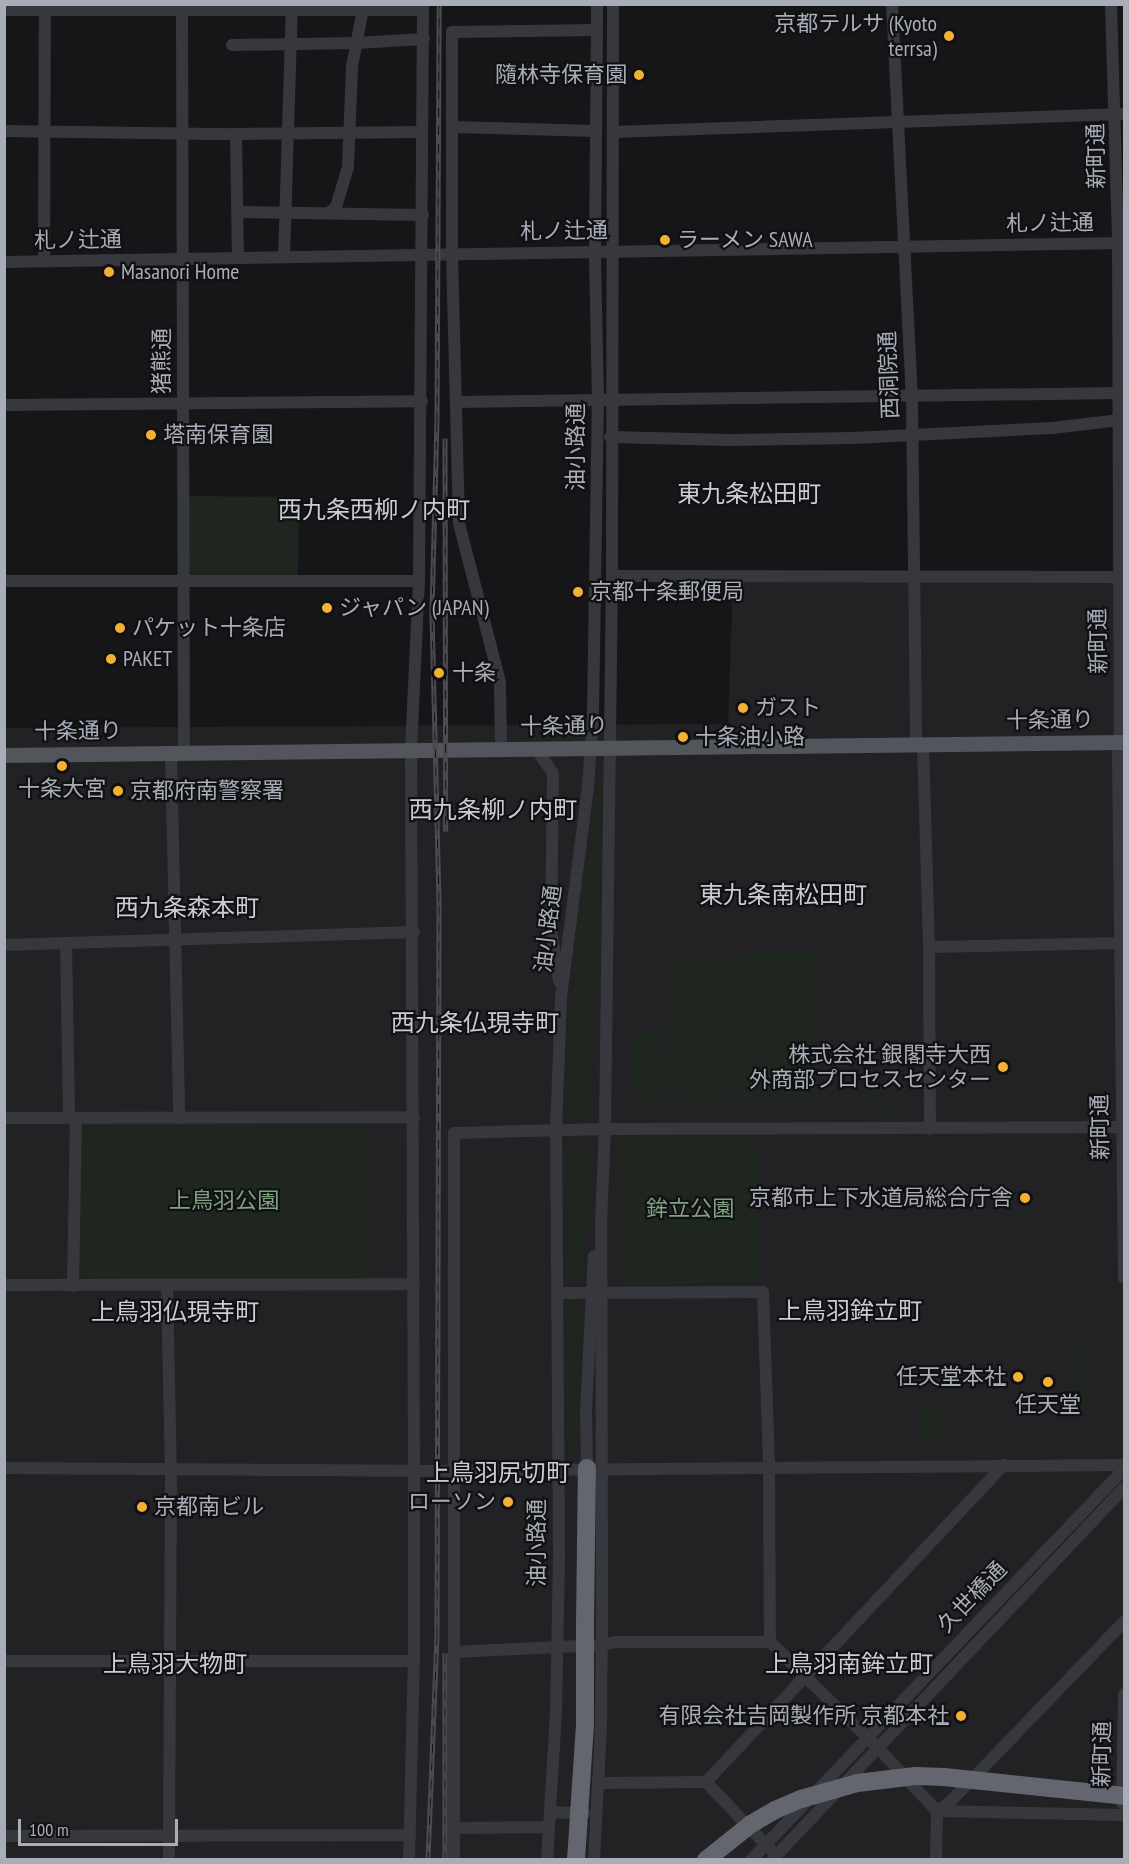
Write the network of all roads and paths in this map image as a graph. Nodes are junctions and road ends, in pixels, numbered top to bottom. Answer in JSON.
{"nodes":[{"id":1,"x":597,"y":4,"type":"edge"},
{"id":2,"x":613,"y":4,"type":"edge"},
{"id":3,"x":892,"y":4,"type":"edge"},
{"id":4,"x":1111,"y":4,"type":"edge"},
{"id":5,"x":182,"y":6,"type":"edge"},
{"id":6,"x":45,"y":7,"type":"edge"},
{"id":7,"x":292,"y":7,"type":"edge"},
{"id":8,"x":364,"y":7,"type":"edge"},
{"id":9,"x":423,"y":7,"type":"edge"},
{"id":10,"x":4,"y":10,"type":"edge"},
{"id":11,"x":597,"y":30,"type":"junction"},
{"id":12,"x":424,"y":39,"type":"junction"},
{"id":13,"x":357,"y":43,"type":"junction"},
{"id":14,"x":291,"y":44,"type":"junction"},
{"id":15,"x":232,"y":45,"type":"dead end"},
{"id":16,"x":1120,"y":114,"type":"edge"},
{"id":17,"x":900,"y":122,"type":"junction"},
{"id":18,"x":453,"y":127,"type":"junction"},
{"id":19,"x":4,"y":131,"type":"edge"},
{"id":20,"x":596,"y":131,"type":"junction"},
{"id":21,"x":44,"y":132,"type":"junction"},
{"id":22,"x":421,"y":132,"type":"junction"},
{"id":23,"x":612,"y":132,"type":"junction"},
{"id":24,"x":183,"y":133,"type":"junction"},
{"id":25,"x":236,"y":134,"type":"junction"},
{"id":26,"x":288,"y":134,"type":"junction"},
{"id":27,"x":349,"y":134,"type":"junction"},
{"id":28,"x":238,"y":212,"type":"junction"},
{"id":29,"x":286,"y":213,"type":"junction"},
{"id":30,"x":329,"y":213,"type":"junction"},
{"id":31,"x":423,"y":215,"type":"junction"},
{"id":32,"x":1121,"y":243,"type":"edge"},
{"id":33,"x":906,"y":247,"type":"junction"},
{"id":34,"x":595,"y":251,"type":"junction"},
{"id":35,"x":612,"y":251,"type":"junction"},
{"id":36,"x":452,"y":253,"type":"junction"},
{"id":37,"x":422,"y":255,"type":"junction"},
{"id":38,"x":284,"y":257,"type":"junction"},
{"id":39,"x":183,"y":258,"type":"junction"},
{"id":40,"x":238,"y":258,"type":"junction"},
{"id":41,"x":44,"y":261,"type":"junction"},
{"id":42,"x":4,"y":262,"type":"edge"},
{"id":43,"x":1118,"y":393,"type":"junction"},
{"id":44,"x":910,"y":396,"type":"junction"},
{"id":45,"x":598,"y":400,"type":"junction"},
{"id":46,"x":611,"y":400,"type":"junction"},
{"id":47,"x":422,"y":401,"type":"junction"},
{"id":48,"x":456,"y":402,"type":"junction"},
{"id":49,"x":183,"y":403,"type":"junction"},
{"id":50,"x":4,"y":405,"type":"edge"},
{"id":51,"x":1121,"y":417,"type":"edge"},
{"id":52,"x":912,"y":434,"type":"junction"},
{"id":53,"x":610,"y":437,"type":"junction"},
{"id":54,"x":612,"y":576,"type":"junction"},
{"id":55,"x":915,"y":576,"type":"junction"},
{"id":56,"x":1121,"y":577,"type":"edge"},
{"id":57,"x":419,"y":580,"type":"junction"},
{"id":58,"x":4,"y":581,"type":"edge"},
{"id":59,"x":184,"y":581,"type":"junction"},
{"id":60,"x":1122,"y":742,"type":"edge"},
{"id":61,"x":919,"y":744,"type":"junction"},
{"id":62,"x":536,"y":748,"type":"junction"},
{"id":63,"x":591,"y":748,"type":"junction"},
{"id":64,"x":609,"y":748,"type":"junction"},
{"id":65,"x":501,"y":749,"type":"junction"},
{"id":66,"x":411,"y":750,"type":"junction"},
{"id":67,"x":177,"y":753,"type":"junction"},
{"id":68,"x":4,"y":755,"type":"edge"},
{"id":69,"x":414,"y":932,"type":"junction"},
{"id":70,"x":175,"y":939,"type":"junction"},
{"id":71,"x":66,"y":943,"type":"junction"},
{"id":72,"x":1122,"y":943,"type":"edge"},
{"id":73,"x":4,"y":945,"type":"edge"},
{"id":74,"x":929,"y":947,"type":"junction"},
{"id":75,"x":561,"y":997,"type":"junction"},
{"id":76,"x":414,"y":1117,"type":"junction"},
{"id":77,"x":4,"y":1118,"type":"edge"},
{"id":78,"x":72,"y":1118,"type":"junction"},
{"id":79,"x":179,"y":1118,"type":"junction"},
{"id":80,"x":1123,"y":1127,"type":"edge"},
{"id":81,"x":556,"y":1129,"type":"junction"},
{"id":82,"x":605,"y":1129,"type":"junction"},
{"id":83,"x":930,"y":1129,"type":"junction"},
{"id":84,"x":1125,"y":1278,"type":"edge"},
{"id":85,"x":414,"y":1284,"type":"junction"},
{"id":86,"x":4,"y":1285,"type":"edge"},
{"id":87,"x":168,"y":1285,"type":"junction"},
{"id":88,"x":73,"y":1286,"type":"junction"},
{"id":89,"x":559,"y":1293,"type":"junction"},
{"id":90,"x":597,"y":1293,"type":"junction"},
{"id":91,"x":1004,"y":1465,"type":"junction"},
{"id":92,"x":769,"y":1467,"type":"junction"},
{"id":93,"x":1125,"y":1467,"type":"edge"},
{"id":94,"x":4,"y":1468,"type":"edge"},
{"id":95,"x":558,"y":1468,"type":"junction"},
{"id":96,"x":594,"y":1468,"type":"junction"},
{"id":97,"x":171,"y":1469,"type":"junction"},
{"id":98,"x":455,"y":1470,"type":"junction"},
{"id":99,"x":414,"y":1471,"type":"junction"},
{"id":100,"x":1125,"y":1488,"type":"edge"},
{"id":101,"x":986,"y":1613,"type":"junction"},
{"id":102,"x":996,"y":1623,"type":"junction"},
{"id":103,"x":1125,"y":1623,"type":"edge"},
{"id":104,"x":770,"y":1642,"type":"junction"},
{"id":105,"x":601,"y":1646,"type":"junction"},
{"id":106,"x":557,"y":1647,"type":"junction"},
{"id":107,"x":456,"y":1652,"type":"junction"},
{"id":108,"x":414,"y":1661,"type":"junction"},
{"id":109,"x":4,"y":1662,"type":"edge"},
{"id":110,"x":168,"y":1663,"type":"junction"},
{"id":111,"x":804,"y":1677,"type":"junction"},
{"id":112,"x":1125,"y":1694,"type":"edge"},
{"id":113,"x":867,"y":1737,"type":"junction"},
{"id":114,"x":878,"y":1748,"type":"junction"},
{"id":115,"x":706,"y":1782,"type":"junction"},
{"id":116,"x":598,"y":1783,"type":"junction"},
{"id":117,"x":1125,"y":1796,"type":"edge"},
{"id":118,"x":938,"y":1811,"type":"junction"},
{"id":119,"x":550,"y":1812,"type":"junction"},
{"id":120,"x":597,"y":1814,"type":"junction"},
{"id":121,"x":1123,"y":1815,"type":"edge"},
{"id":122,"x":549,"y":1827,"type":"junction"},
{"id":123,"x":454,"y":1828,"type":"junction"},
{"id":124,"x":410,"y":1834,"type":"junction"},
{"id":125,"x":169,"y":1835,"type":"junction"},
{"id":126,"x":4,"y":1836,"type":"edge"},
{"id":127,"x":766,"y":1844,"type":"junction"},
{"id":128,"x":774,"y":1857,"type":"edge"},
{"id":129,"x":169,"y":1860,"type":"edge"},
{"id":130,"x":409,"y":1860,"type":"edge"},
{"id":131,"x":454,"y":1860,"type":"edge"},
{"id":132,"x":547,"y":1860,"type":"edge"},
{"id":133,"x":576,"y":1860,"type":"edge"},
{"id":134,"x":594,"y":1860,"type":"edge"},
{"id":135,"x":706,"y":1860,"type":"edge"},
{"id":136,"x":751,"y":1860,"type":"edge"},
{"id":137,"x":936,"y":1860,"type":"edge"}],
"edges":[{"from":1,"to":11,"type":"street","name":"油小路通"},
{"from":2,"to":23,"type":"street","name":"油小路通"},
{"from":3,"to":17,"type":"street","name":"西洞院通"},
{"from":4,"to":16,"type":"street","name":"新町通"},
{"from":5,"to":6,"type":"street"},
{"from":5,"to":7,"type":"street"},
{"from":5,"to":24,"type":"street","name":"猪熊通"},
{"from":6,"to":10,"type":"street"},
{"from":6,"to":21,"type":"street"},
{"from":7,"to":8,"type":"street"},
{"from":7,"to":14,"type":"street"},
{"from":8,"to":9,"type":"street"},
{"from":8,"to":13,"type":"street"},
{"from":9,"to":12,"type":"street"},
{"from":11,"to":18,"type":"street"},
{"from":11,"to":20,"type":"street","name":"油小路通"},
{"from":12,"to":13,"type":"street"},
{"from":12,"to":22,"type":"street"},
{"from":13,"to":14,"type":"street"},
{"from":13,"to":27,"type":"street"},
{"from":14,"to":15,"type":"street"},
{"from":14,"to":26,"type":"street"},
{"from":16,"to":17,"type":"street"},
{"from":16,"to":32,"type":"street","name":"新町通"},
{"from":17,"to":23,"type":"street"},
{"from":17,"to":33,"type":"street","name":"西洞院通"},
{"from":18,"to":20,"type":"street"},
{"from":18,"to":36,"type":"street"},
{"from":19,"to":21,"type":"street"},
{"from":20,"to":34,"type":"street","name":"油小路通"},
{"from":21,"to":24,"type":"street"},
{"from":21,"to":41,"type":"street"},
{"from":22,"to":27,"type":"street"},
{"from":22,"to":31,"type":"street"},
{"from":23,"to":35,"type":"street","name":"油小路通"},
{"from":24,"to":25,"type":"street"},
{"from":24,"to":39,"type":"street","name":"猪熊通"},
{"from":25,"to":26,"type":"street"},
{"from":25,"to":28,"type":"street"},
{"from":26,"to":27,"type":"street"},
{"from":26,"to":29,"type":"street"},
{"from":27,"to":30,"type":"street"},
{"from":28,"to":29,"type":"street"},
{"from":28,"to":40,"type":"street"},
{"from":29,"to":30,"type":"street"},
{"from":29,"to":38,"type":"street"},
{"from":30,"to":31,"type":"street"},
{"from":31,"to":37,"type":"street"},
{"from":32,"to":33,"type":"street","name":"札ノ辻通"},
{"from":32,"to":43,"type":"street","name":"新町通"},
{"from":33,"to":35,"type":"street","name":"札ノ辻通"},
{"from":33,"to":44,"type":"street","name":"西洞院通"},
{"from":34,"to":35,"type":"street","name":"札ノ辻通"},
{"from":34,"to":36,"type":"street","name":"札ノ辻通"},
{"from":34,"to":45,"type":"street","name":"油小路通"},
{"from":35,"to":46,"type":"street","name":"油小路通"},
{"from":36,"to":37,"type":"street","name":"札ノ辻通"},
{"from":36,"to":48,"type":"street"},
{"from":37,"to":38,"type":"street","name":"札ノ辻通"},
{"from":37,"to":47,"type":"street"},
{"from":38,"to":40,"type":"street","name":"札ノ辻通"},
{"from":39,"to":40,"type":"street","name":"札ノ辻通"},
{"from":39,"to":41,"type":"street","name":"札ノ辻通"},
{"from":39,"to":49,"type":"street","name":"猪熊通"},
{"from":41,"to":42,"type":"street","name":"札ノ辻通"},
{"from":43,"to":44,"type":"street"},
{"from":43,"to":51,"type":"street","name":"新町通"},
{"from":44,"to":46,"type":"street"},
{"from":44,"to":52,"type":"street","name":"西洞院通"},
{"from":45,"to":46,"type":"street"},
{"from":45,"to":48,"type":"street"},
{"from":45,"to":63,"type":"street","name":"油小路通"},
{"from":46,"to":53,"type":"street","name":"油小路通"},
{"from":47,"to":49,"type":"street"},
{"from":47,"to":57,"type":"street"},
{"from":48,"to":65,"type":"street"},
{"from":49,"to":50,"type":"street"},
{"from":49,"to":59,"type":"street","name":"猪熊通"},
{"from":51,"to":52,"type":"street"},
{"from":51,"to":56,"type":"street","name":"新町通"},
{"from":52,"to":53,"type":"street"},
{"from":52,"to":55,"type":"street","name":"西洞院通"},
{"from":53,"to":54,"type":"street","name":"油小路通"},
{"from":54,"to":55,"type":"street"},
{"from":54,"to":64,"type":"street","name":"油小路通"},
{"from":55,"to":56,"type":"street"},
{"from":55,"to":61,"type":"street","name":"西洞院通"},
{"from":56,"to":60,"type":"street","name":"新町通"},
{"from":57,"to":59,"type":"street"},
{"from":57,"to":66,"type":"street"},
{"from":58,"to":59,"type":"street"},
{"from":59,"to":67,"type":"street","name":"猪熊通"},
{"from":60,"to":61,"type":"main road","name":"十条通り"},
{"from":60,"to":72,"type":"street","name":"新町通"},
{"from":61,"to":64,"type":"main road","name":"十条通り"},
{"from":61,"to":74,"type":"street","name":"西洞院通"},
{"from":62,"to":63,"type":"main road","name":"十条通り"},
{"from":62,"to":65,"type":"main road","name":"十条通り"},
{"from":62,"to":75,"type":"street"},
{"from":63,"to":64,"type":"main road","name":"十条通り"},
{"from":63,"to":75,"type":"street","name":"油小路通"},
{"from":64,"to":82,"type":"street","name":"油小路通"},
{"from":65,"to":66,"type":"main road","name":"十条通り"},
{"from":66,"to":67,"type":"main road","name":"十条通り"},
{"from":66,"to":69,"type":"street"},
{"from":67,"to":68,"type":"main road","name":"十条通り"},
{"from":67,"to":70,"type":"street","name":"猪熊通"},
{"from":69,"to":70,"type":"street"},
{"from":69,"to":76,"type":"street"},
{"from":70,"to":71,"type":"street"},
{"from":70,"to":79,"type":"street","name":"猪熊通"},
{"from":71,"to":73,"type":"street"},
{"from":71,"to":78,"type":"street"},
{"from":72,"to":74,"type":"street"},
{"from":72,"to":80,"type":"street","name":"新町通"},
{"from":74,"to":83,"type":"street","name":"西洞院通"},
{"from":75,"to":81,"type":"street","name":"油小路通"},
{"from":76,"to":79,"type":"street"},
{"from":76,"to":85,"type":"street"},
{"from":77,"to":78,"type":"street"},
{"from":78,"to":79,"type":"street"},
{"from":78,"to":88,"type":"street"},
{"from":80,"to":83,"type":"street"},
{"from":80,"to":84,"type":"street","name":"新町通"},
{"from":81,"to":82,"type":"street"},
{"from":81,"to":89,"type":"street","name":"油小路通"},
{"from":81,"to":98,"type":"street"},
{"from":82,"to":83,"type":"street"},
{"from":82,"to":90,"type":"street","name":"油小路通"},
{"from":85,"to":87,"type":"street"},
{"from":85,"to":99,"type":"street"},
{"from":86,"to":88,"type":"street"},
{"from":87,"to":88,"type":"street"},
{"from":87,"to":97,"type":"street"},
{"from":89,"to":90,"type":"street"},
{"from":89,"to":95,"type":"street","name":"油小路通"},
{"from":90,"to":92,"type":"street"},
{"from":90,"to":96,"type":"street","name":"油小路通"},
{"from":91,"to":92,"type":"street"},
{"from":91,"to":93,"type":"street"},
{"from":91,"to":111,"type":"street"},
{"from":92,"to":96,"type":"street"},
{"from":92,"to":104,"type":"street"},
{"from":93,"to":101,"type":"street","name":"久世橋通"},
{"from":94,"to":97,"type":"street"},
{"from":95,"to":96,"type":"street"},
{"from":95,"to":98,"type":"street"},
{"from":95,"to":106,"type":"street","name":"油小路通"},
{"from":96,"to":105,"type":"street"},
{"from":96,"to":133,"type":"highway","bridge":true},
{"from":97,"to":99,"type":"street"},
{"from":97,"to":110,"type":"street"},
{"from":98,"to":99,"type":"street"},
{"from":98,"to":107,"type":"street"},
{"from":99,"to":108,"type":"street"},
{"from":100,"to":102,"type":"street","name":"久世橋通"},
{"from":101,"to":102,"type":"street"},
{"from":101,"to":113,"type":"street","name":"久世橋通"},
{"from":102,"to":114,"type":"street","name":"久世橋通"},
{"from":103,"to":118,"type":"street"},
{"from":104,"to":105,"type":"street"},
{"from":104,"to":111,"type":"street"},
{"from":105,"to":106,"type":"street"},
{"from":105,"to":116,"type":"street"},
{"from":106,"to":107,"type":"street"},
{"from":106,"to":119,"type":"street","name":"油小路通"},
{"from":107,"to":123,"type":"street"},
{"from":108,"to":110,"type":"street"},
{"from":108,"to":124,"type":"street"},
{"from":109,"to":110,"type":"street"},
{"from":110,"to":125,"type":"street"},
{"from":111,"to":113,"type":"street"},
{"from":111,"to":115,"type":"street"},
{"from":112,"to":121,"type":"street","name":"新町通"},
{"from":113,"to":114,"type":"street"},
{"from":113,"to":127,"type":"street","name":"久世橋通"},
{"from":114,"to":118,"type":"street"},
{"from":114,"to":128,"type":"street","name":"久世橋通"},
{"from":115,"to":116,"type":"street"},
{"from":115,"to":127,"type":"street"},
{"from":116,"to":120,"type":"street"},
{"from":117,"to":135,"type":"highway","bridge":true},
{"from":118,"to":121,"type":"street"},
{"from":118,"to":137,"type":"street"},
{"from":119,"to":120,"type":"street"},
{"from":119,"to":122,"type":"street","name":"油小路通"},
{"from":120,"to":134,"type":"street"},
{"from":122,"to":123,"type":"street"},
{"from":122,"to":132,"type":"street","name":"油小路通"},
{"from":123,"to":131,"type":"street"},
{"from":124,"to":125,"type":"street"},
{"from":124,"to":130,"type":"street"},
{"from":125,"to":126,"type":"street"},
{"from":125,"to":129,"type":"street"},
{"from":127,"to":128,"type":"street"},
{"from":127,"to":136,"type":"street","name":"久世橋通"}]}
